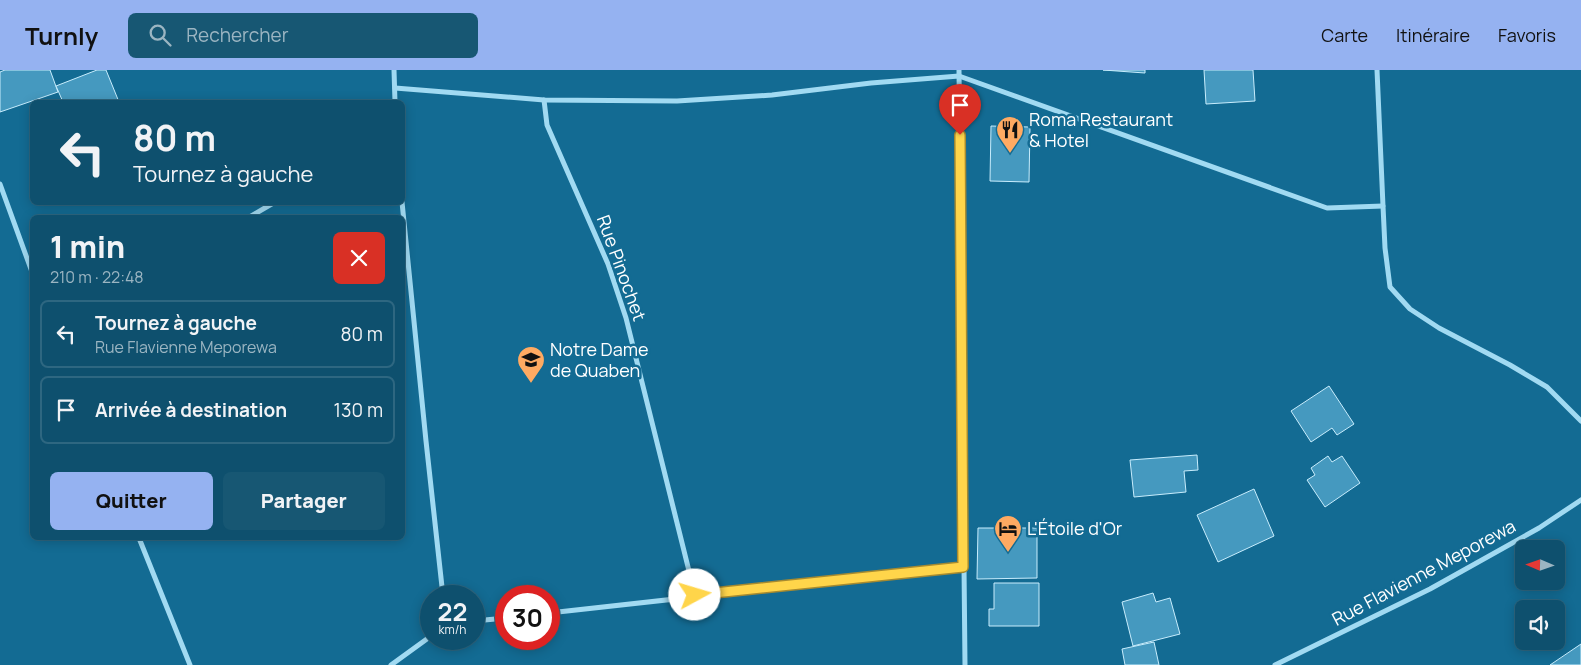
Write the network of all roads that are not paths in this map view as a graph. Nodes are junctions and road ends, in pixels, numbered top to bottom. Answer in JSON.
{"nodes":[{"id":1,"x":394,"y":70,"type":"edge"},
{"id":2,"x":1377,"y":70,"type":"edge"},
{"id":3,"x":959,"y":73,"type":"edge"},
{"id":4,"x":395,"y":88,"type":"junction"},
{"id":5,"x":395,"y":100,"type":"edge"},
{"id":6,"x":544,"y":100,"type":"junction"},
{"id":7,"x":0,"y":184,"type":"edge"},
{"id":8,"x":270,"y":205,"type":"edge"},
{"id":9,"x":1382,"y":206,"type":"junction"},
{"id":10,"x":253,"y":215,"type":"edge"},
{"id":11,"x":405,"y":232,"type":"edge"},
{"id":12,"x":30,"y":266,"type":"edge"},
{"id":13,"x":1581,"y":421,"type":"edge"},
{"id":14,"x":1581,"y":500,"type":"edge"},
{"id":15,"x":140,"y":540,"type":"edge"},
{"id":16,"x":963,"y":567,"type":"junction"},
{"id":17,"x":442,"y":585,"type":"edge"},
{"id":18,"x":695,"y":595,"type":"junction"},
{"id":19,"x":560,"y":612,"type":"edge"},
{"id":20,"x":420,"y":644,"type":"edge"},
{"id":21,"x":190,"y":665,"type":"edge"},
{"id":22,"x":391,"y":665,"type":"edge"},
{"id":23,"x":965,"y":665,"type":"edge"},
{"id":24,"x":1275,"y":665,"type":"edge"}],
"edges":[{"from":1,"to":4,"type":"street"},
{"from":2,"to":9,"type":"street"},
{"from":3,"to":6,"type":"street"},
{"from":3,"to":9,"type":"street"},
{"from":3,"to":16,"type":"street"},
{"from":4,"to":5,"type":"street"},
{"from":4,"to":6,"type":"street"},
{"from":6,"to":18,"type":"street","name":"Rue Pinochet"},
{"from":7,"to":12,"type":"street"},
{"from":8,"to":10,"type":"street"},
{"from":9,"to":13,"type":"street"},
{"from":11,"to":17,"type":"street"},
{"from":14,"to":24,"type":"street","name":"Rue Flavienne Meporewa"},
{"from":15,"to":21,"type":"street"},
{"from":16,"to":18,"type":"street"},
{"from":16,"to":23,"type":"street"},
{"from":18,"to":19,"type":"street"},
{"from":20,"to":22,"type":"street"}]}
